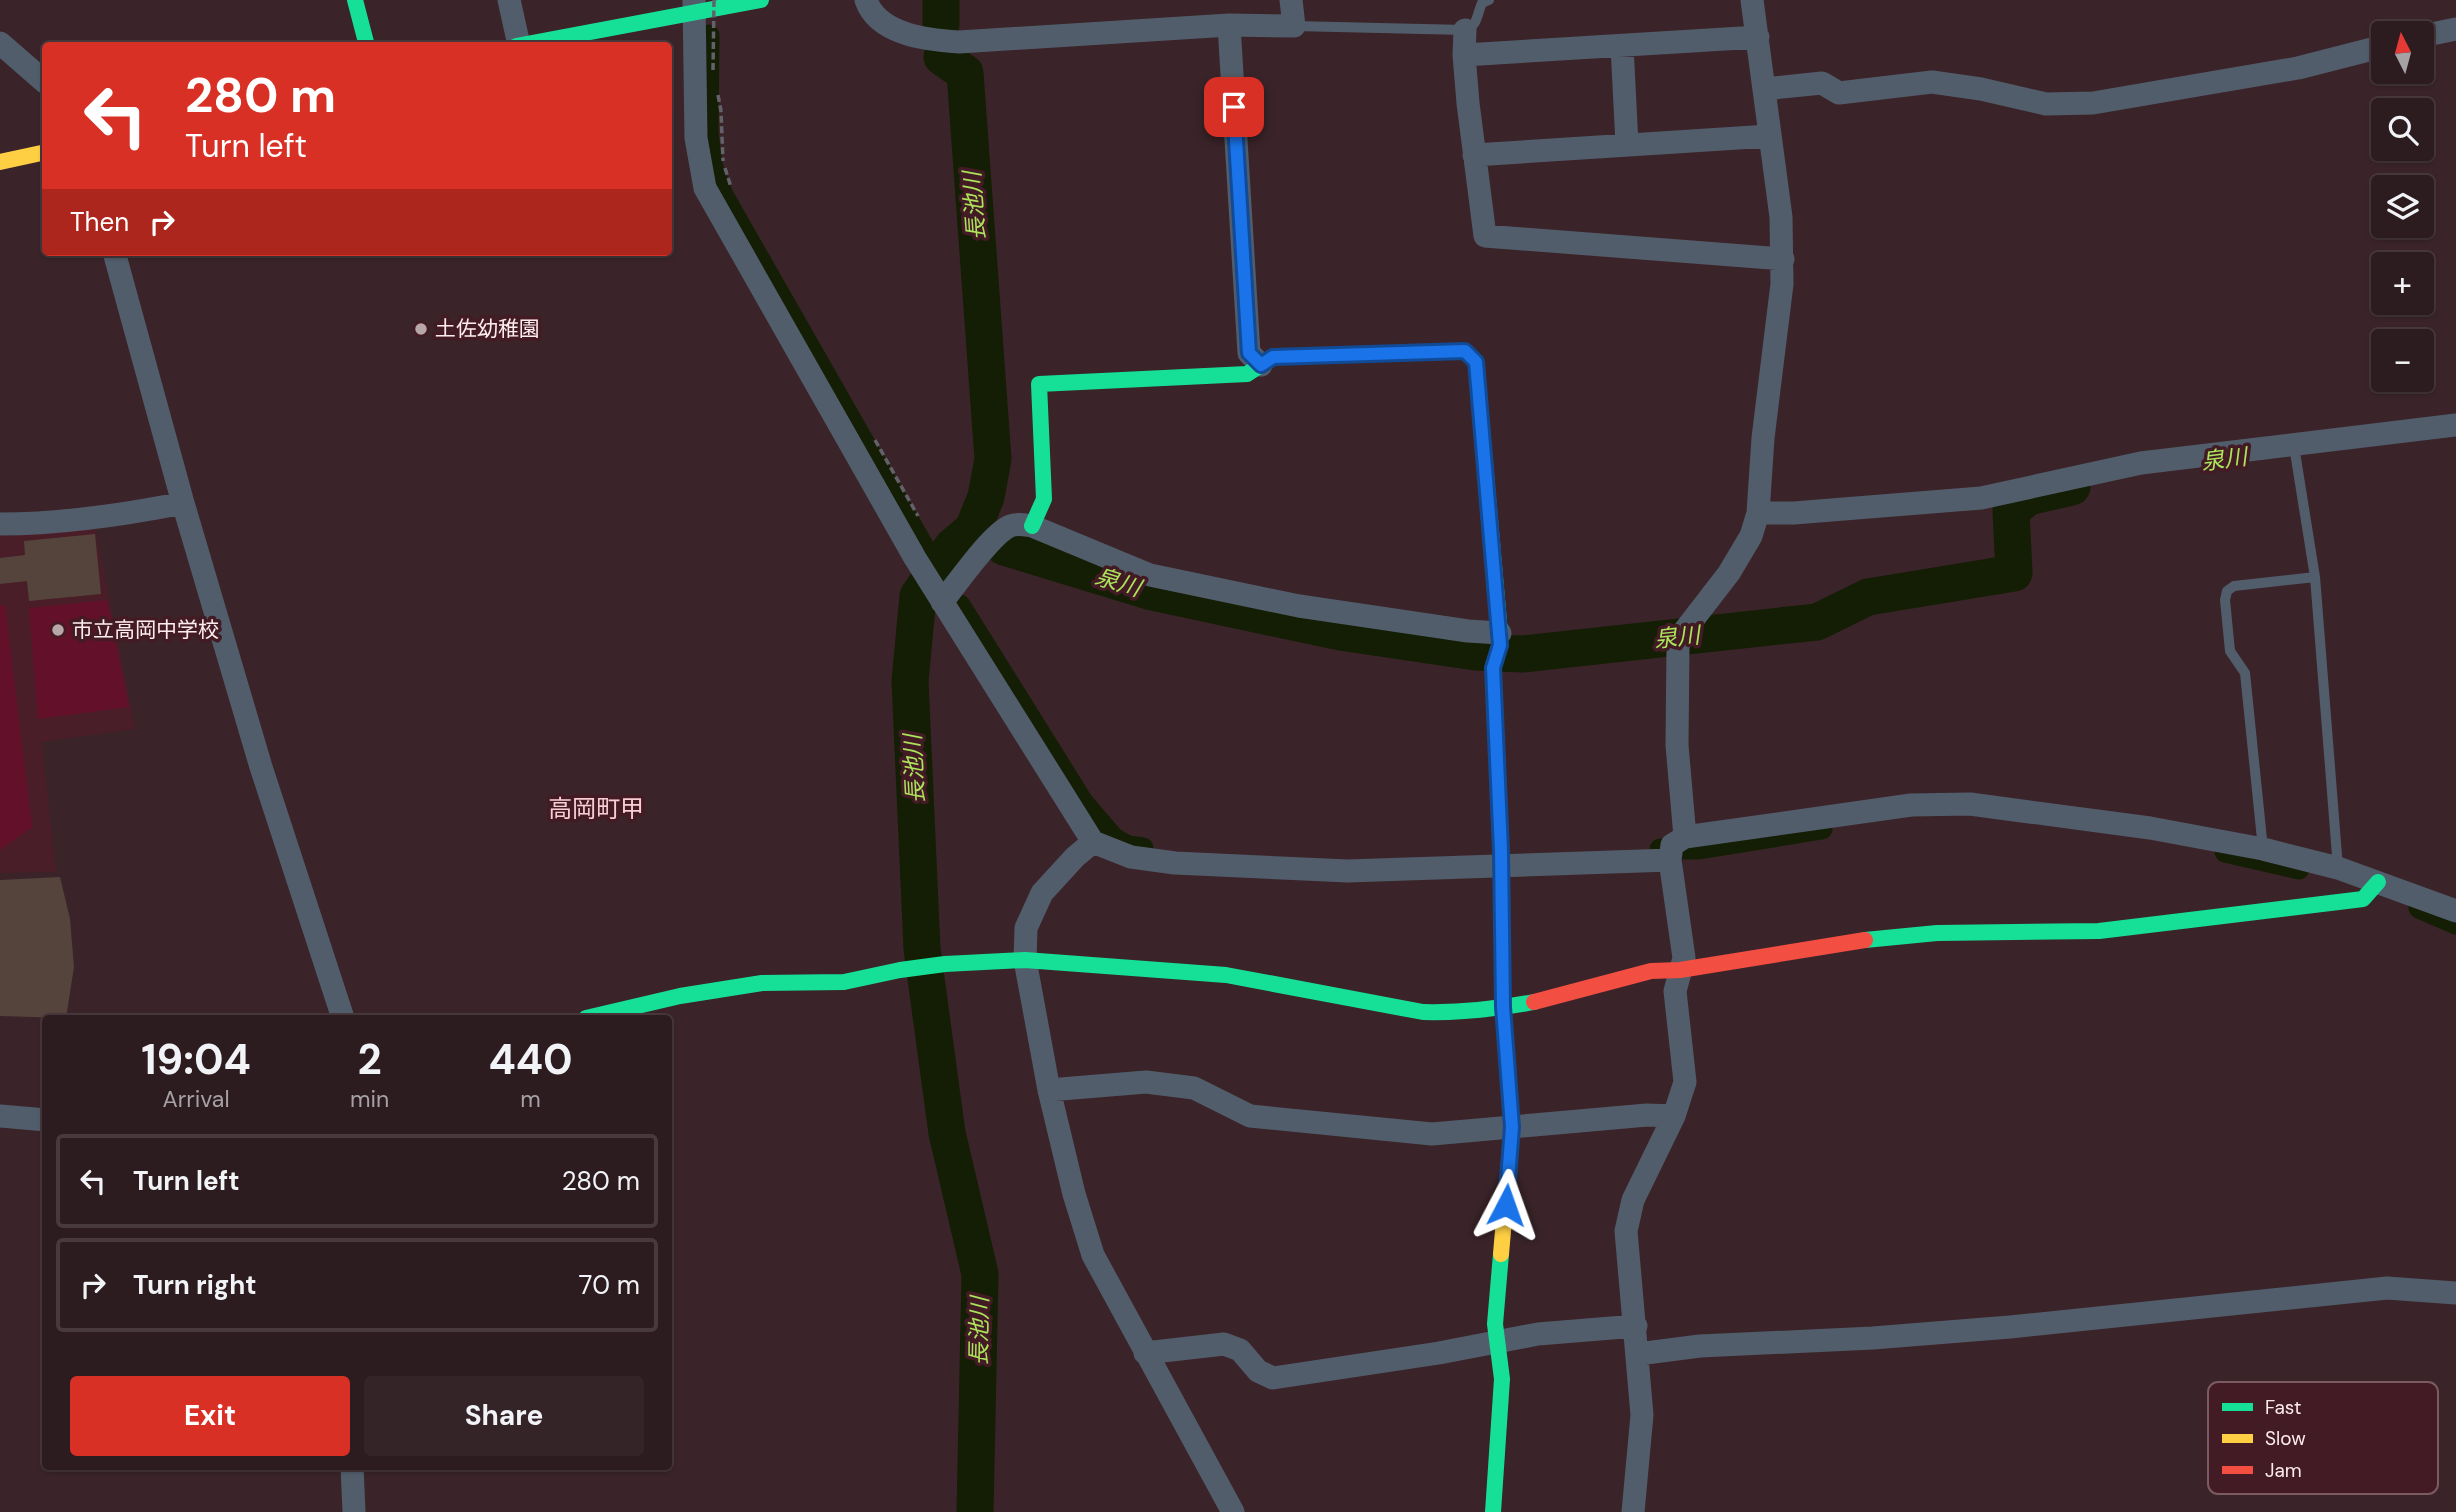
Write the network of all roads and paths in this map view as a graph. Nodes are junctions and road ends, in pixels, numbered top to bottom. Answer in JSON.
{"nodes":[{"id":1,"x":355,"y":0,"type":"edge"},
{"id":2,"x":509,"y":0,"type":"edge"},
{"id":3,"x":761,"y":0,"type":"edge"},
{"id":4,"x":866,"y":0,"type":"edge"},
{"id":5,"x":1291,"y":0,"type":"edge"},
{"id":6,"x":1489,"y":0,"type":"edge"},
{"id":7,"x":1752,"y":0,"type":"edge"},
{"id":8,"x":700,"y":4,"type":"edge"},
{"id":9,"x":1229,"y":25,"type":"junction"},
{"id":10,"x":1294,"y":26,"type":"junction"},
{"id":11,"x":2456,"y":29,"type":"edge"},
{"id":12,"x":1465,"y":30,"type":"junction"},
{"id":13,"x":2434,"y":34,"type":"edge"},
{"id":14,"x":1758,"y":37,"type":"junction"},
{"id":15,"x":366,"y":42,"type":"edge"},
{"id":16,"x":516,"y":42,"type":"edge"},
{"id":17,"x":530,"y":42,"type":"edge"},
{"id":18,"x":0,"y":43,"type":"edge"},
{"id":19,"x":1622,"y":46,"type":"junction"},
{"id":20,"x":2371,"y":49,"type":"edge"},
{"id":21,"x":1464,"y":55,"type":"junction"},
{"id":22,"x":715,"y":79,"type":"dead end"},
{"id":23,"x":42,"y":80,"type":"edge"},
{"id":24,"x":716,"y":88,"type":"dead end"},
{"id":25,"x":1764,"y":89,"type":"junction"},
{"id":26,"x":1769,"y":136,"type":"junction"},
{"id":27,"x":1627,"y":144,"type":"junction"},
{"id":28,"x":42,"y":153,"type":"edge"},
{"id":29,"x":1474,"y":155,"type":"junction"},
{"id":30,"x":0,"y":162,"type":"edge"},
{"id":31,"x":733,"y":193,"type":"dead end"},
{"id":32,"x":115,"y":256,"type":"edge"},
{"id":33,"x":1783,"y":259,"type":"junction"},
{"id":34,"x":1261,"y":365,"type":"junction"},
{"id":35,"x":2456,"y":425,"type":"edge"},
{"id":36,"x":875,"y":440,"type":"dead end"},
{"id":37,"x":2294,"y":446,"type":"junction"},
{"id":38,"x":183,"y":503,"type":"junction"},
{"id":39,"x":1758,"y":513,"type":"junction"},
{"id":40,"x":921,"y":523,"type":"dead end"},
{"id":41,"x":0,"y":524,"type":"edge"},
{"id":42,"x":1032,"y":526,"type":"junction"},
{"id":43,"x":2315,"y":577,"type":"junction"},
{"id":44,"x":939,"y":597,"type":"junction"},
{"id":45,"x":1500,"y":639,"type":"junction"},
{"id":46,"x":1093,"y":842,"type":"junction"},
{"id":47,"x":1674,"y":849,"type":"junction"},
{"id":48,"x":2263,"y":849,"type":"junction"},
{"id":49,"x":1501,"y":860,"type":"junction"},
{"id":50,"x":2338,"y":869,"type":"junction"},
{"id":51,"x":2371,"y":890,"type":"junction"},
{"id":52,"x":2456,"y":911,"type":"edge"},
{"id":53,"x":1024,"y":960,"type":"junction"},
{"id":54,"x":1681,"y":970,"type":"junction"},
{"id":55,"x":1503,"y":1008,"type":"junction"},
{"id":56,"x":342,"y":1015,"type":"edge"},
{"id":57,"x":599,"y":1015,"type":"edge"},
{"id":58,"x":1049,"y":1090,"type":"junction"},
{"id":59,"x":0,"y":1116,"type":"edge"},
{"id":60,"x":1674,"y":1116,"type":"junction"},
{"id":61,"x":42,"y":1120,"type":"edge"},
{"id":62,"x":1512,"y":1127,"type":"junction"},
{"id":63,"x":2456,"y":1293,"type":"edge"},
{"id":64,"x":1636,"y":1326,"type":"junction"},
{"id":65,"x":1497,"y":1342,"type":"junction"},
{"id":66,"x":1145,"y":1353,"type":"junction"},
{"id":67,"x":1638,"y":1354,"type":"junction"},
{"id":68,"x":352,"y":1470,"type":"edge"},
{"id":69,"x":354,"y":1512,"type":"edge"},
{"id":70,"x":1233,"y":1512,"type":"edge"},
{"id":71,"x":1493,"y":1512,"type":"edge"},
{"id":72,"x":1633,"y":1512,"type":"edge"}],
"edges":[{"from":1,"to":15,"type":"street"},
{"from":2,"to":16,"type":"street"},
{"from":3,"to":8,"type":"street"},
{"from":4,"to":9,"type":"street"},
{"from":5,"to":10,"type":"street"},
{"from":6,"to":12,"type":"lane"},
{"from":7,"to":14,"type":"street"},
{"from":8,"to":17,"type":"street"},
{"from":8,"to":22,"type":"path","bridge":true},
{"from":8,"to":44,"type":"street"},
{"from":9,"to":10,"type":"street"},
{"from":9,"to":34,"type":"street"},
{"from":10,"to":12,"type":"lane"},
{"from":11,"to":13,"type":"street"},
{"from":12,"to":21,"type":"street"},
{"from":14,"to":19,"type":"street"},
{"from":14,"to":25,"type":"street"},
{"from":18,"to":23,"type":"street"},
{"from":19,"to":21,"type":"street"},
{"from":19,"to":27,"type":"street"},
{"from":20,"to":25,"type":"street"},
{"from":21,"to":29,"type":"street"},
{"from":24,"to":31,"type":"path"},
{"from":25,"to":26,"type":"street"},
{"from":26,"to":27,"type":"street"},
{"from":26,"to":33,"type":"street"},
{"from":27,"to":29,"type":"street"},
{"from":28,"to":30,"type":"street"},
{"from":29,"to":33,"type":"street"},
{"from":32,"to":38,"type":"street"},
{"from":33,"to":39,"type":"street"},
{"from":34,"to":42,"type":"street"},
{"from":34,"to":45,"type":"street"},
{"from":35,"to":37,"type":"street"},
{"from":36,"to":40,"type":"path"},
{"from":37,"to":39,"type":"street"},
{"from":37,"to":43,"type":"lane"},
{"from":38,"to":41,"type":"street"},
{"from":38,"to":56,"type":"street"},
{"from":39,"to":47,"type":"street"},
{"from":42,"to":44,"type":"street"},
{"from":42,"to":45,"type":"street"},
{"from":43,"to":48,"type":"lane"},
{"from":43,"to":50,"type":"lane"},
{"from":44,"to":46,"type":"street"},
{"from":45,"to":49,"type":"street"},
{"from":46,"to":49,"type":"street"},
{"from":46,"to":53,"type":"street"},
{"from":47,"to":48,"type":"street"},
{"from":47,"to":49,"type":"street"},
{"from":47,"to":54,"type":"street"},
{"from":48,"to":50,"type":"street"},
{"from":49,"to":55,"type":"street"},
{"from":50,"to":51,"type":"street"},
{"from":51,"to":52,"type":"street"},
{"from":51,"to":54,"type":"street"},
{"from":53,"to":55,"type":"street"},
{"from":53,"to":57,"type":"street"},
{"from":53,"to":58,"type":"street"},
{"from":54,"to":55,"type":"street"},
{"from":54,"to":60,"type":"street"},
{"from":55,"to":62,"type":"street"},
{"from":58,"to":62,"type":"street"},
{"from":58,"to":66,"type":"street"},
{"from":59,"to":61,"type":"street"},
{"from":60,"to":62,"type":"street"},
{"from":60,"to":64,"type":"street"},
{"from":62,"to":65,"type":"street"},
{"from":63,"to":67,"type":"street"},
{"from":64,"to":65,"type":"street"},
{"from":64,"to":67,"type":"street"},
{"from":65,"to":66,"type":"street"},
{"from":65,"to":71,"type":"street"},
{"from":66,"to":70,"type":"street"},
{"from":67,"to":72,"type":"street"},
{"from":68,"to":69,"type":"street"}]}
